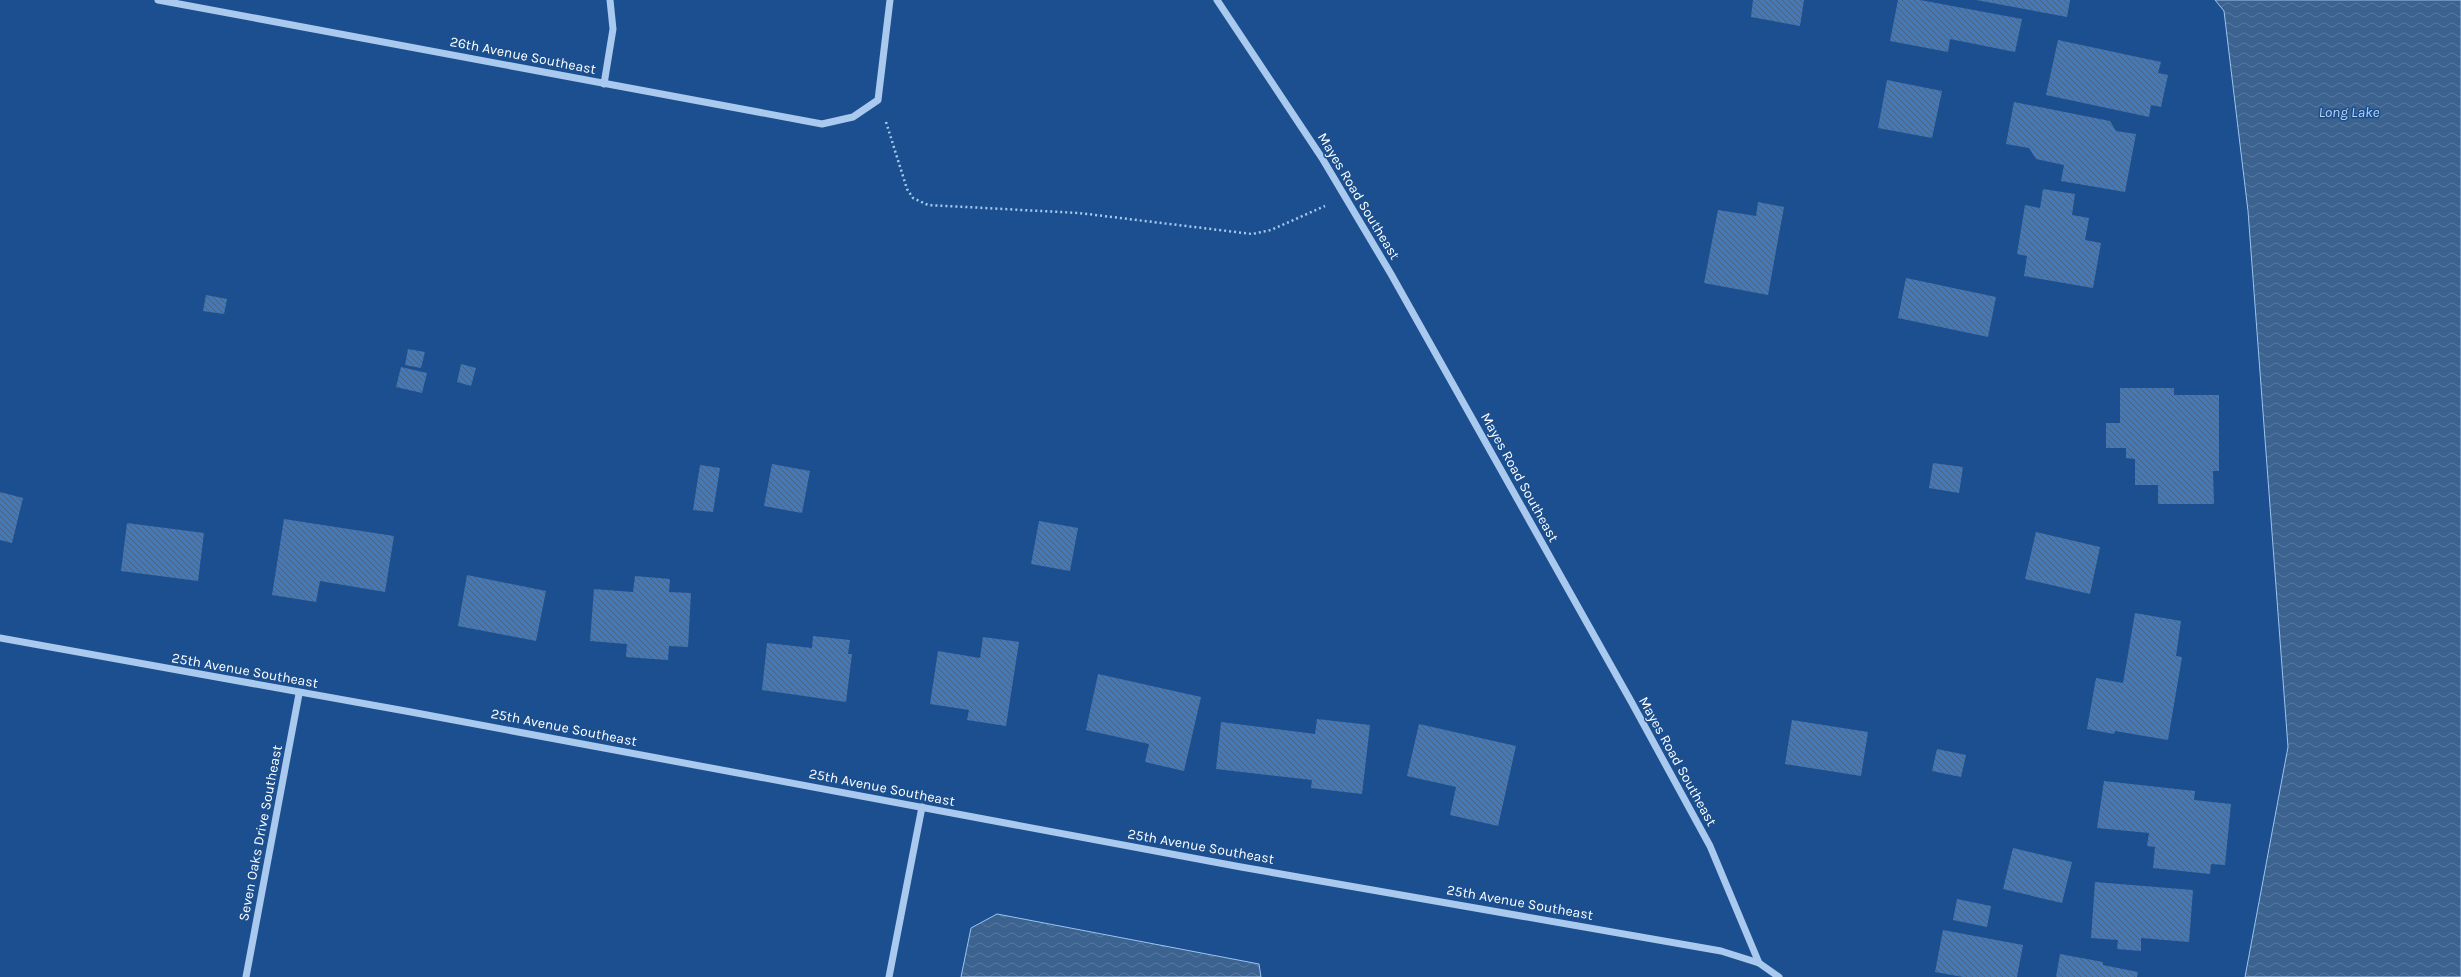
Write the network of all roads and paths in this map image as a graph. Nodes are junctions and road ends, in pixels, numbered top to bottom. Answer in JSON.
{"nodes":[{"id":1,"x":158,"y":0,"type":"edge"},
{"id":2,"x":610,"y":0,"type":"edge"},
{"id":3,"x":890,"y":0,"type":"edge"},
{"id":4,"x":1217,"y":0,"type":"edge"},
{"id":5,"x":604,"y":84,"type":"junction"},
{"id":6,"x":878,"y":100,"type":"junction"},
{"id":7,"x":1345,"y":197,"type":"junction"},
{"id":8,"x":0,"y":638,"type":"edge"},
{"id":9,"x":299,"y":694,"type":"junction"},
{"id":10,"x":922,"y":807,"type":"junction"},
{"id":11,"x":1759,"y":963,"type":"junction"},
{"id":12,"x":246,"y":977,"type":"edge"},
{"id":13,"x":889,"y":977,"type":"edge"},
{"id":14,"x":1779,"y":977,"type":"edge"}],
"edges":[{"from":1,"to":5,"type":"street","name":"26th Avenue Southeast"},
{"from":2,"to":5,"type":"street"},
{"from":3,"to":6,"type":"street"},
{"from":4,"to":7,"type":"street","name":"Mayes Road Southeast"},
{"from":5,"to":6,"type":"street","name":"26th Avenue Southeast"},
{"from":6,"to":7,"type":"path"},
{"from":7,"to":11,"type":"street","name":"Mayes Road Southeast"},
{"from":8,"to":9,"type":"street","name":"25th Avenue Southeast"},
{"from":9,"to":10,"type":"street","name":"25th Avenue Southeast"},
{"from":9,"to":12,"type":"street","name":"Seven Oaks Drive Southeast"},
{"from":10,"to":11,"type":"street","name":"25th Avenue Southeast"},
{"from":10,"to":13,"type":"street"},
{"from":11,"to":14,"type":"street"}]}
